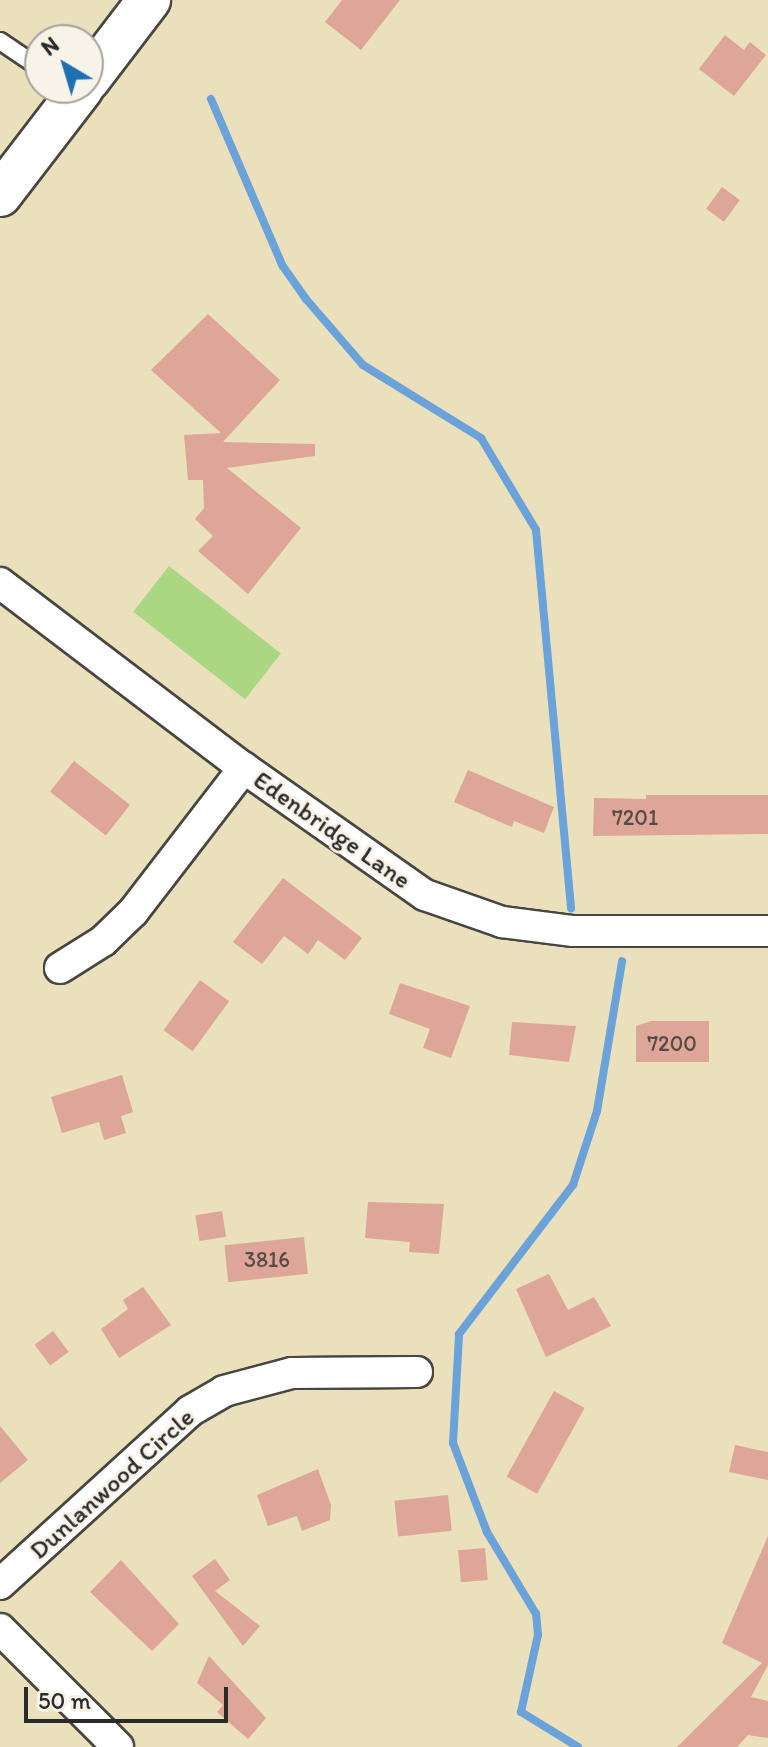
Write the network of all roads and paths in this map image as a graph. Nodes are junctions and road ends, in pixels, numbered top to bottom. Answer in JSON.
{"nodes":[{"id":1,"x":149,"y":0,"type":"edge"},
{"id":2,"x":0,"y":41,"type":"edge"},
{"id":3,"x":24,"y":57,"type":"edge"},
{"id":4,"x":104,"y":57,"type":"edge"},
{"id":5,"x":67,"y":104,"type":"edge"},
{"id":6,"x":0,"y":195,"type":"edge"},
{"id":7,"x":0,"y":583,"type":"edge"},
{"id":8,"x":244,"y":768,"type":"junction"},
{"id":9,"x":768,"y":931,"type":"edge"},
{"id":10,"x":60,"y":968,"type":"dead end"},
{"id":11,"x":417,"y":1372,"type":"dead end"},
{"id":12,"x":0,"y":1584,"type":"edge"},
{"id":13,"x":0,"y":1629,"type":"edge"},
{"id":14,"x":118,"y":1747,"type":"edge"}],
"edges":[{"from":1,"to":4,"type":"main road"},
{"from":2,"to":3,"type":"lane"},
{"from":5,"to":6,"type":"main road"},
{"from":7,"to":8,"type":"street","name":"Edenbridge Lane"},
{"from":8,"to":9,"type":"street","name":"Edenbridge Lane"},
{"from":8,"to":10,"type":"street"},
{"from":11,"to":12,"type":"street","name":"Dunlanwood Circle"},
{"from":13,"to":14,"type":"street"}]}
